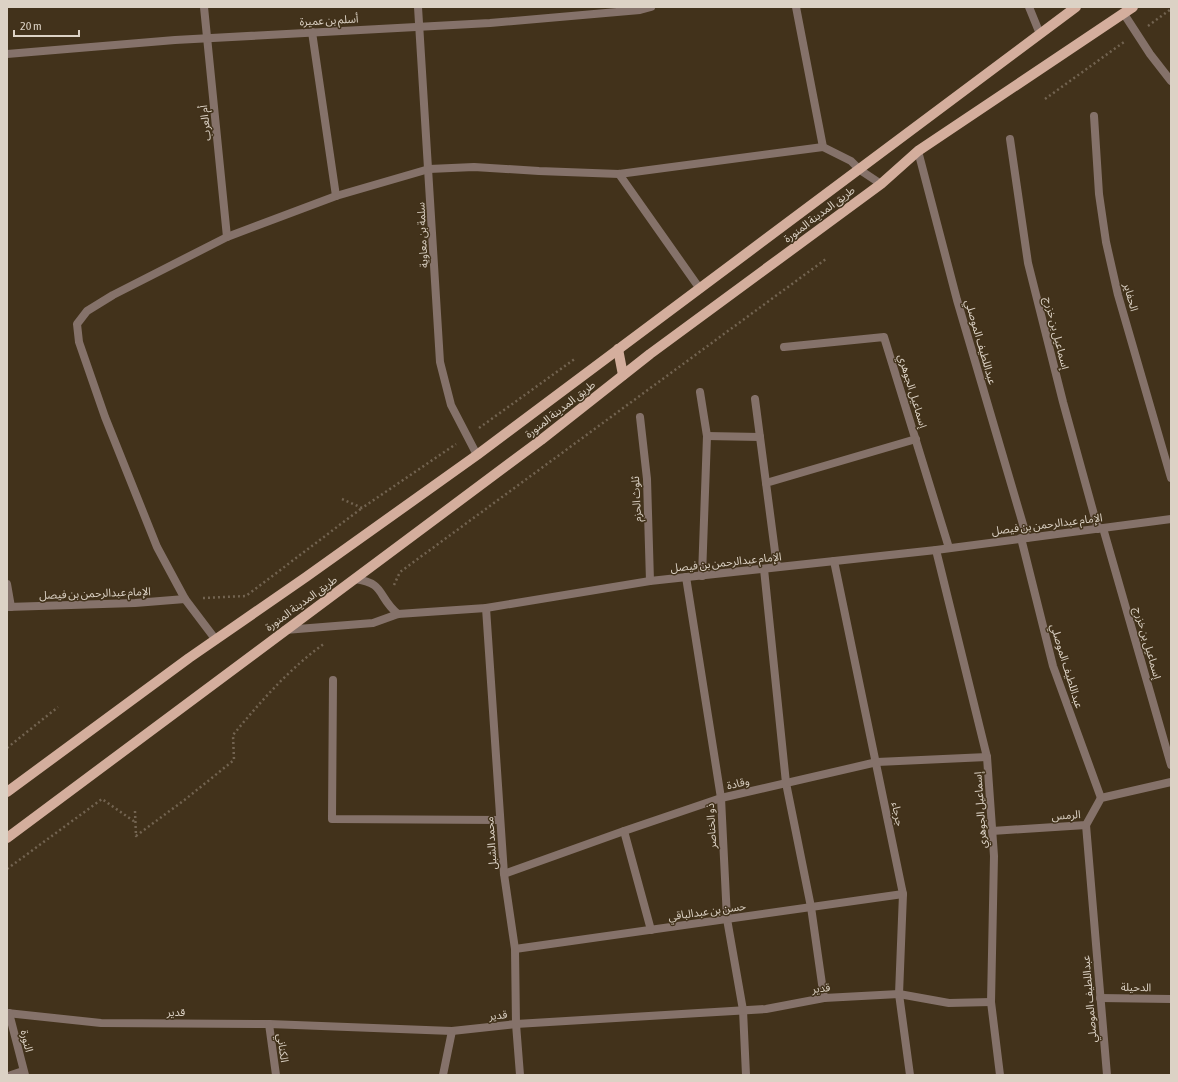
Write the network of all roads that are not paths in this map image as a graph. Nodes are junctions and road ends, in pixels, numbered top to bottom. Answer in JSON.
{"nodes":[{"id":1,"x":204,"y":7,"type":"edge"},
{"id":2,"x":418,"y":7,"type":"edge"},
{"id":3,"x":651,"y":7,"type":"edge"},
{"id":4,"x":796,"y":7,"type":"edge"},
{"id":5,"x":1029,"y":7,"type":"edge"},
{"id":6,"x":1076,"y":7,"type":"edge"},
{"id":7,"x":1133,"y":7,"type":"edge"},
{"id":8,"x":641,"y":8,"type":"edge"},
{"id":9,"x":1124,"y":14,"type":"junction"},
{"id":10,"x":419,"y":26,"type":"junction"},
{"id":11,"x":312,"y":32,"type":"junction"},
{"id":12,"x":1040,"y":34,"type":"junction"},
{"id":13,"x":207,"y":38,"type":"junction"},
{"id":14,"x":7,"y":54,"type":"edge"},
{"id":15,"x":1171,"y":81,"type":"edge"},
{"id":16,"x":1094,"y":116,"type":"dead end"},
{"id":17,"x":1010,"y":139,"type":"dead end"},
{"id":18,"x":823,"y":147,"type":"junction"},
{"id":19,"x":918,"y":151,"type":"junction"},
{"id":20,"x":429,"y":169,"type":"junction"},
{"id":21,"x":860,"y":170,"type":"junction"},
{"id":22,"x":620,"y":174,"type":"junction"},
{"id":23,"x":881,"y":184,"type":"junction"},
{"id":24,"x":336,"y":196,"type":"junction"},
{"id":25,"x":227,"y":238,"type":"junction"},
{"id":26,"x":700,"y":289,"type":"junction"},
{"id":27,"x":784,"y":347,"type":"dead end"},
{"id":28,"x":618,"y":349,"type":"junction"},
{"id":29,"x":623,"y":376,"type":"junction"},
{"id":30,"x":700,"y":392,"type":"dead end"},
{"id":31,"x":755,"y":399,"type":"dead end"},
{"id":32,"x":640,"y":417,"type":"dead end"},
{"id":33,"x":707,"y":436,"type":"junction"},
{"id":34,"x":760,"y":437,"type":"junction"},
{"id":35,"x":916,"y":439,"type":"junction"},
{"id":36,"x":477,"y":455,"type":"junction"},
{"id":37,"x":1171,"y":478,"type":"edge"},
{"id":38,"x":766,"y":483,"type":"junction"},
{"id":39,"x":1171,"y":519,"type":"edge"},
{"id":40,"x":1100,"y":528,"type":"junction"},
{"id":41,"x":1024,"y":538,"type":"junction"},
{"id":42,"x":949,"y":548,"type":"junction"},
{"id":43,"x":936,"y":550,"type":"junction"},
{"id":44,"x":834,"y":561,"type":"junction"},
{"id":45,"x":777,"y":567,"type":"junction"},
{"id":46,"x":764,"y":569,"type":"junction"},
{"id":47,"x":702,"y":576,"type":"junction"},
{"id":48,"x":686,"y":577,"type":"junction"},
{"id":49,"x":355,"y":579,"type":"junction"},
{"id":50,"x":650,"y":581,"type":"junction"},
{"id":51,"x":7,"y":584,"type":"edge"},
{"id":52,"x":185,"y":599,"type":"junction"},
{"id":53,"x":9,"y":607,"type":"edge"},
{"id":54,"x":486,"y":608,"type":"junction"},
{"id":55,"x":398,"y":614,"type":"junction"},
{"id":56,"x":284,"y":630,"type":"junction"},
{"id":57,"x":216,"y":640,"type":"junction"},
{"id":58,"x":333,"y":680,"type":"dead end"},
{"id":59,"x":987,"y":757,"type":"junction"},
{"id":60,"x":877,"y":762,"type":"junction"},
{"id":61,"x":1171,"y":765,"type":"edge"},
{"id":62,"x":1171,"y":782,"type":"edge"},
{"id":63,"x":786,"y":783,"type":"junction"},
{"id":64,"x":7,"y":792,"type":"edge"},
{"id":65,"x":721,"y":798,"type":"junction"},
{"id":66,"x":1100,"y":798,"type":"junction"},
{"id":67,"x":500,"y":820,"type":"junction"},
{"id":68,"x":1086,"y":825,"type":"junction"},
{"id":69,"x":624,"y":831,"type":"junction"},
{"id":70,"x":992,"y":831,"type":"junction"},
{"id":71,"x":7,"y":838,"type":"edge"},
{"id":72,"x":504,"y":874,"type":"junction"},
{"id":73,"x":903,"y":894,"type":"junction"},
{"id":74,"x":811,"y":907,"type":"junction"},
{"id":75,"x":727,"y":919,"type":"junction"},
{"id":76,"x":652,"y":930,"type":"junction"},
{"id":77,"x":515,"y":949,"type":"junction"},
{"id":78,"x":899,"y":994,"type":"junction"},
{"id":79,"x":824,"y":998,"type":"junction"},
{"id":80,"x":1100,"y":998,"type":"junction"},
{"id":81,"x":1171,"y":999,"type":"edge"},
{"id":82,"x":991,"y":1002,"type":"junction"},
{"id":83,"x":743,"y":1010,"type":"junction"},
{"id":84,"x":8,"y":1013,"type":"edge"},
{"id":85,"x":269,"y":1024,"type":"junction"},
{"id":86,"x":516,"y":1024,"type":"junction"},
{"id":87,"x":452,"y":1031,"type":"junction"},
{"id":88,"x":24,"y":1073,"type":"edge"},
{"id":89,"x":11,"y":1075,"type":"edge"},
{"id":90,"x":276,"y":1075,"type":"edge"},
{"id":91,"x":443,"y":1075,"type":"edge"},
{"id":92,"x":520,"y":1075,"type":"edge"},
{"id":93,"x":746,"y":1075,"type":"edge"},
{"id":94,"x":910,"y":1075,"type":"edge"},
{"id":95,"x":1000,"y":1075,"type":"edge"},
{"id":96,"x":1107,"y":1075,"type":"edge"}],
"edges":[{"from":1,"to":13,"type":"street","name":"أم العرب"},
{"from":2,"to":10,"type":"street","name":"سلمة بن معاوية"},
{"from":3,"to":8,"type":"street","name":"أسلم بن عميرة"},
{"from":4,"to":18,"type":"street"},
{"from":5,"to":12,"type":"street"},
{"from":6,"to":12,"type":"main road","name":"طريق المدينة المنورة"},
{"from":7,"to":9,"type":"main road","name":"طريق المدينة المنورة"},
{"from":8,"to":10,"type":"street","name":"أسلم بن عميرة"},
{"from":9,"to":15,"type":"street"},
{"from":9,"to":19,"type":"main road","name":"طريق المدينة المنورة"},
{"from":10,"to":11,"type":"street","name":"أسلم بن عميرة"},
{"from":10,"to":20,"type":"street","name":"سلمة بن معاوية"},
{"from":11,"to":13,"type":"street","name":"أسلم بن عميرة"},
{"from":11,"to":24,"type":"street"},
{"from":12,"to":21,"type":"main road","name":"طريق المدينة المنورة"},
{"from":13,"to":14,"type":"street","name":"أسلم بن عميرة"},
{"from":13,"to":25,"type":"street","name":"أم العرب"},
{"from":16,"to":37,"type":"street","name":"الحفاير"},
{"from":17,"to":40,"type":"street","name":"إسماعيل بن خزرج"},
{"from":18,"to":21,"type":"street"},
{"from":18,"to":22,"type":"street"},
{"from":19,"to":23,"type":"main road","name":"طريق المدينة المنورة"},
{"from":19,"to":41,"type":"street","name":"عبداللطيف الموصلي"},
{"from":20,"to":22,"type":"street"},
{"from":20,"to":24,"type":"street"},
{"from":20,"to":36,"type":"street","name":"سلمة بن معاوية"},
{"from":21,"to":23,"type":"street"},
{"from":21,"to":26,"type":"main road","name":"طريق المدينة المنورة"},
{"from":22,"to":26,"type":"street"},
{"from":23,"to":29,"type":"main road","name":"طريق المدينة المنورة"},
{"from":24,"to":25,"type":"street"},
{"from":25,"to":52,"type":"street"},
{"from":26,"to":28,"type":"main road","name":"طريق المدينة المنورة"},
{"from":27,"to":35,"type":"street","name":"إسماعيل الجوهري"},
{"from":28,"to":29,"type":"main road"},
{"from":28,"to":36,"type":"main road","name":"طريق المدينة المنورة"},
{"from":29,"to":49,"type":"main road","name":"طريق المدينة المنورة"},
{"from":30,"to":33,"type":"street"},
{"from":31,"to":34,"type":"street"},
{"from":32,"to":50,"type":"street","name":"ثلوث الحزم"},
{"from":33,"to":34,"type":"street"},
{"from":33,"to":47,"type":"street"},
{"from":34,"to":38,"type":"street"},
{"from":35,"to":38,"type":"street"},
{"from":35,"to":42,"type":"street","name":"إسماعيل الجوهري"},
{"from":36,"to":57,"type":"main road","name":"طريق المدينة المنورة"},
{"from":38,"to":45,"type":"street"},
{"from":39,"to":40,"type":"street","name":"الإمام عبدالرحمن بن فيصل"},
{"from":40,"to":41,"type":"street","name":"الإمام عبدالرحمن بن فيصل"},
{"from":40,"to":61,"type":"street","name":"إسماعيل بن خزرج"},
{"from":41,"to":42,"type":"street","name":"الإمام عبدالرحمن بن فيصل"},
{"from":41,"to":66,"type":"street","name":"عبداللطيف الموصلي"},
{"from":42,"to":43,"type":"street","name":"الإمام عبدالرحمن بن فيصل"},
{"from":43,"to":44,"type":"street","name":"الإمام عبدالرحمن بن فيصل"},
{"from":43,"to":59,"type":"street","name":"إسماعيل الجوهري"},
{"from":44,"to":45,"type":"street","name":"الإمام عبدالرحمن بن فيصل"},
{"from":44,"to":60,"type":"street","name":"جرجاء"},
{"from":45,"to":46,"type":"street","name":"الإمام عبدالرحمن بن فيصل"},
{"from":46,"to":47,"type":"street","name":"الإمام عبدالرحمن بن فيصل"},
{"from":46,"to":63,"type":"street"},
{"from":47,"to":48,"type":"street","name":"الإمام عبدالرحمن بن فيصل"},
{"from":48,"to":50,"type":"street","name":"الإمام عبدالرحمن بن فيصل"},
{"from":48,"to":65,"type":"street","name":"ذو الخناصر"},
{"from":49,"to":55,"type":"street"},
{"from":49,"to":56,"type":"main road","name":"طريق المدينة المنورة"},
{"from":50,"to":54,"type":"street","name":"الإمام عبدالرحمن بن فيصل"},
{"from":51,"to":53,"type":"street"},
{"from":52,"to":53,"type":"street","name":"الإمام عبدالرحمن بن فيصل"},
{"from":52,"to":57,"type":"street"},
{"from":54,"to":55,"type":"street","name":"الإمام عبدالرحمن بن فيصل"},
{"from":54,"to":67,"type":"street","name":"محمد الشبل"},
{"from":55,"to":56,"type":"street","name":"الإمام عبدالرحمن بن فيصل"},
{"from":56,"to":71,"type":"main road","name":"طريق المدينة المنورة"},
{"from":57,"to":64,"type":"main road","name":"طريق المدينة المنورة"},
{"from":58,"to":67,"type":"street"},
{"from":59,"to":60,"type":"street","name":"وقادة"},
{"from":59,"to":70,"type":"street","name":"إسماعيل الجوهري"},
{"from":60,"to":63,"type":"street","name":"وقادة"},
{"from":60,"to":73,"type":"street","name":"جرجاء"},
{"from":62,"to":66,"type":"street"},
{"from":63,"to":65,"type":"street","name":"وقادة"},
{"from":63,"to":74,"type":"street"},
{"from":65,"to":69,"type":"street","name":"وقادة"},
{"from":65,"to":75,"type":"street","name":"ذو الخناصر"},
{"from":66,"to":68,"type":"street","name":"الرمس"},
{"from":67,"to":72,"type":"street","name":"محمد الشبل"},
{"from":68,"to":70,"type":"street","name":"الرمس"},
{"from":68,"to":80,"type":"street","name":"عبداللطيف الموصلي"},
{"from":69,"to":72,"type":"street","name":"وقادة"},
{"from":69,"to":76,"type":"street"},
{"from":70,"to":82,"type":"street","name":"إسماعيل الجوهري"},
{"from":72,"to":77,"type":"street","name":"محمد الشبل"},
{"from":73,"to":74,"type":"street","name":"حسن بن عبدالباقي"},
{"from":73,"to":78,"type":"street","name":"جرجاء"},
{"from":74,"to":75,"type":"street","name":"حسن بن عبدالباقي"},
{"from":74,"to":79,"type":"street"},
{"from":75,"to":76,"type":"street","name":"حسن بن عبدالباقي"},
{"from":75,"to":83,"type":"street","name":"ذو الخناصر"},
{"from":76,"to":77,"type":"street","name":"حسن بن عبدالباقي"},
{"from":77,"to":86,"type":"street","name":"محمد الشبل"},
{"from":78,"to":79,"type":"street","name":"قدير"},
{"from":78,"to":82,"type":"street","name":"قدير"},
{"from":78,"to":94,"type":"street","name":"جرجاء"},
{"from":79,"to":83,"type":"street","name":"قدير"},
{"from":80,"to":81,"type":"street","name":"الدحيلة"},
{"from":80,"to":96,"type":"street","name":"عبداللطيف الموصلي"},
{"from":82,"to":95,"type":"street","name":"إسماعيل الجوهري"},
{"from":83,"to":86,"type":"street","name":"قدير"},
{"from":83,"to":93,"type":"street","name":"ذو الخناصر"},
{"from":84,"to":85,"type":"street","name":"قدير"},
{"from":84,"to":88,"type":"street","name":"النورة"},
{"from":85,"to":87,"type":"street","name":"قدير"},
{"from":85,"to":90,"type":"street","name":"الكناني"},
{"from":86,"to":87,"type":"street","name":"قدير"},
{"from":86,"to":92,"type":"street","name":"محمد الشبل"},
{"from":87,"to":91,"type":"street"},
{"from":88,"to":89,"type":"street"}]}
